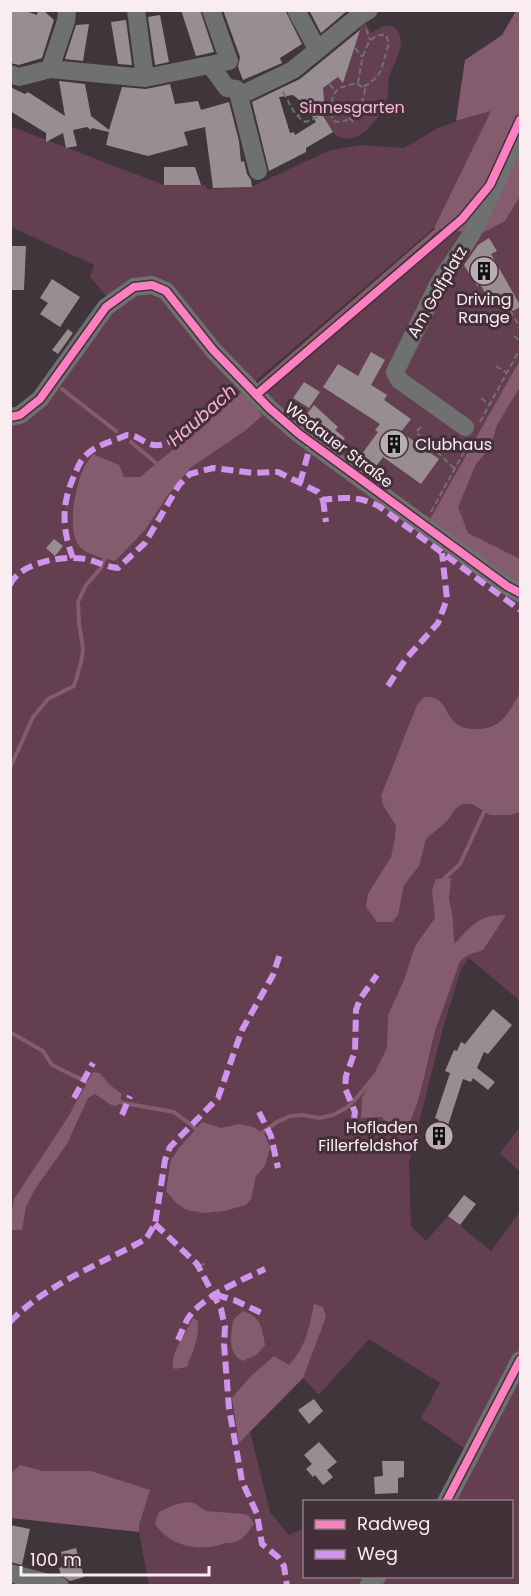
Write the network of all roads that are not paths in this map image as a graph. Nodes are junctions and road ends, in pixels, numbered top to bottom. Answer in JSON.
{"nodes":[{"id":1,"x":67,"y":10,"type":"edge"},
{"id":2,"x":136,"y":10,"type":"edge"},
{"id":3,"x":211,"y":10,"type":"edge"},
{"id":4,"x":296,"y":10,"type":"edge"},
{"id":5,"x":369,"y":10,"type":"edge"},
{"id":6,"x":317,"y":49,"type":"junction"},
{"id":7,"x":210,"y":65,"type":"junction"},
{"id":8,"x":50,"y":69,"type":"junction"},
{"id":9,"x":10,"y":74,"type":"edge"},
{"id":10,"x":145,"y":78,"type":"junction"},
{"id":11,"x":239,"y":96,"type":"junction"},
{"id":12,"x":520,"y":132,"type":"edge"},
{"id":13,"x":258,"y":171,"type":"dead end"},
{"id":14,"x":10,"y":417,"type":"edge"},
{"id":15,"x":465,"y":427,"type":"dead end"},
{"id":16,"x":520,"y":593,"type":"edge"},
{"id":17,"x":520,"y":1360,"type":"edge"},
{"id":18,"x":447,"y":1500,"type":"edge"},
{"id":19,"x":10,"y":1573,"type":"edge"},
{"id":20,"x":60,"y":1586,"type":"edge"}],
"edges":[{"from":1,"to":8,"type":"street"},
{"from":2,"to":10,"type":"street"},
{"from":3,"to":7,"type":"street"},
{"from":4,"to":6,"type":"street"},
{"from":5,"to":6,"type":"street"},
{"from":6,"to":11,"type":"street"},
{"from":7,"to":10,"type":"street"},
{"from":7,"to":11,"type":"street"},
{"from":8,"to":9,"type":"street"},
{"from":8,"to":10,"type":"street"},
{"from":11,"to":13,"type":"street"},
{"from":12,"to":15,"type":"street","name":"Am Golfplatz"},
{"from":14,"to":16,"type":"street","name":"Wedauer Straße"},
{"from":17,"to":18,"type":"street"},
{"from":19,"to":20,"type":"street"}]}
